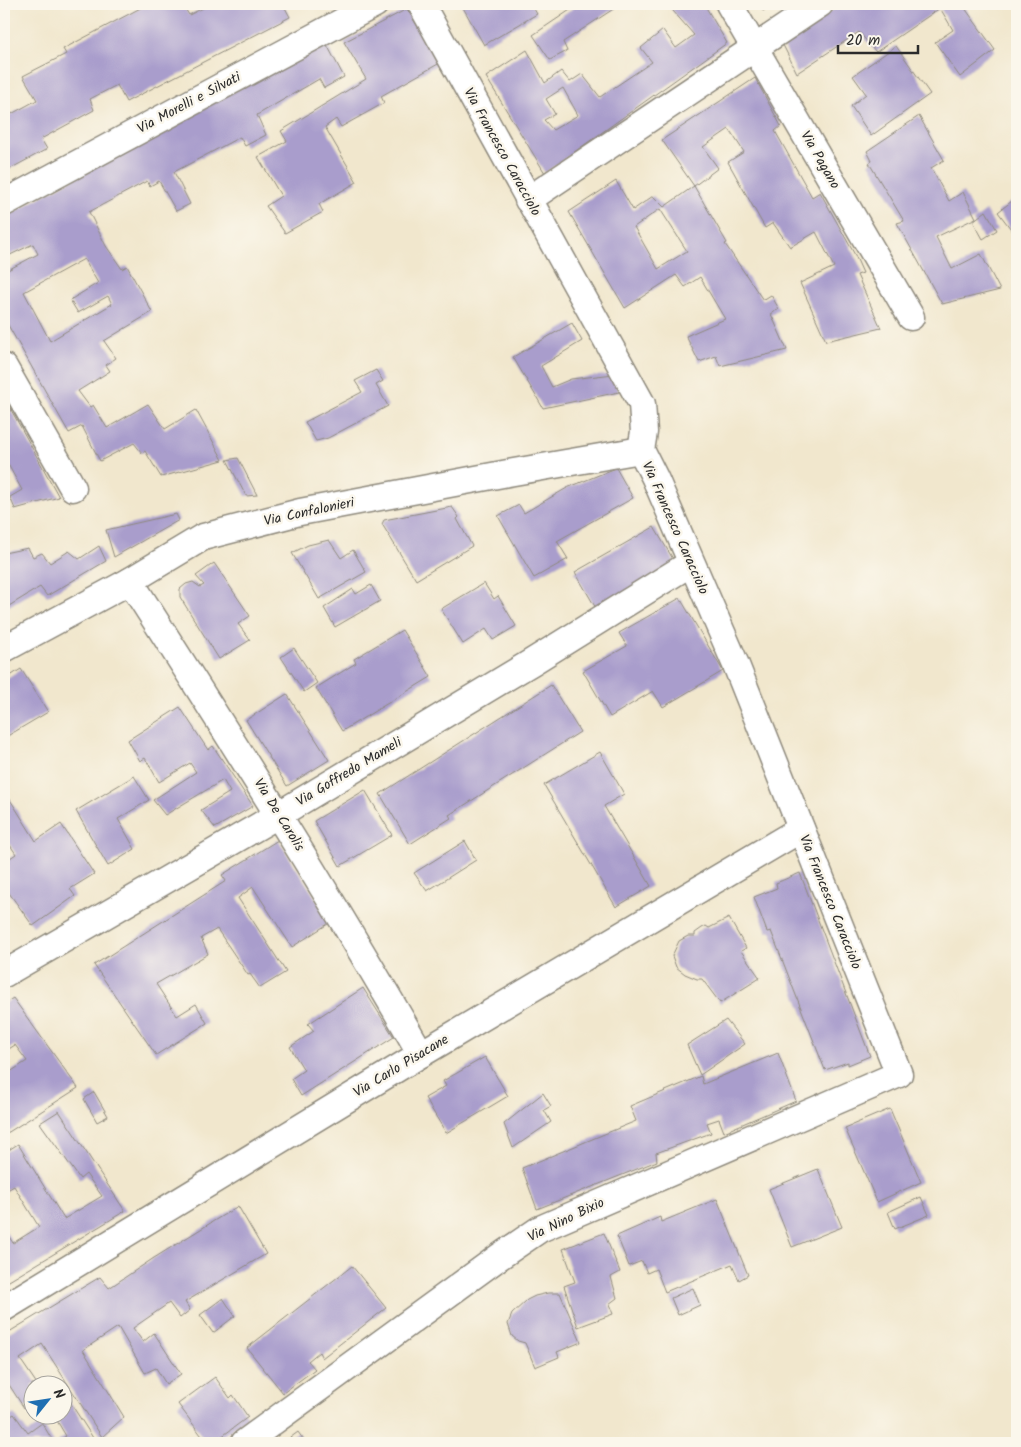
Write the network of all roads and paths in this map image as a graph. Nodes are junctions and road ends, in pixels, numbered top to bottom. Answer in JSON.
{"nodes":[{"id":1,"x":375,"y":4,"type":"edge"},
{"id":2,"x":420,"y":4,"type":"edge"},
{"id":3,"x":729,"y":4,"type":"edge"},
{"id":4,"x":820,"y":4,"type":"edge"},
{"id":5,"x":755,"y":48,"type":"junction"},
{"id":6,"x":528,"y":200,"type":"junction"},
{"id":7,"x":4,"y":202,"type":"edge"},
{"id":8,"x":911,"y":317,"type":"dead end"},
{"id":9,"x":4,"y":366,"type":"edge"},
{"id":10,"x":641,"y":450,"type":"junction"},
{"id":11,"x":74,"y":488,"type":"dead end"},
{"id":12,"x":691,"y":563,"type":"junction"},
{"id":13,"x":130,"y":581,"type":"junction"},
{"id":14,"x":4,"y":649,"type":"edge"},
{"id":15,"x":279,"y":814,"type":"junction"},
{"id":16,"x":801,"y":829,"type":"junction"},
{"id":17,"x":4,"y":974,"type":"edge"},
{"id":18,"x":421,"y":1054,"type":"junction"},
{"id":19,"x":898,"y":1074,"type":"joint"},
{"id":20,"x":4,"y":1308,"type":"edge"},
{"id":21,"x":244,"y":1443,"type":"edge"}],
"edges":[{"from":1,"to":7,"type":"street","name":"Via Morelli e Silvati"},
{"from":2,"to":6,"type":"street","name":"Via Francesco Caracciolo"},
{"from":3,"to":5,"type":"street","name":"Via Pagano"},
{"from":4,"to":5,"type":"street"},
{"from":5,"to":6,"type":"street"},
{"from":5,"to":8,"type":"street","name":"Via Pagano"},
{"from":6,"to":10,"type":"street","name":"Via Francesco Caracciolo"},
{"from":9,"to":11,"type":"street"},
{"from":10,"to":12,"type":"street","name":"Via Francesco Caracciolo"},
{"from":10,"to":13,"type":"street","name":"Via Confalonieri"},
{"from":12,"to":15,"type":"street","name":"Via Goffredo Mameli"},
{"from":12,"to":16,"type":"street","name":"Via Francesco Caracciolo"},
{"from":13,"to":14,"type":"street","name":"Via Confalonieri"},
{"from":13,"to":15,"type":"street","name":"Via De Carolis"},
{"from":15,"to":17,"type":"street","name":"Via Goffredo Mameli"},
{"from":15,"to":18,"type":"street","name":"Via De Carolis"},
{"from":16,"to":18,"type":"street","name":"Via Carlo Pisacane"},
{"from":16,"to":19,"type":"street","name":"Via Francesco Caracciolo"},
{"from":18,"to":20,"type":"street","name":"Via Carlo Pisacane"},
{"from":19,"to":21,"type":"street","name":"Via Nino Bixio"}]}
